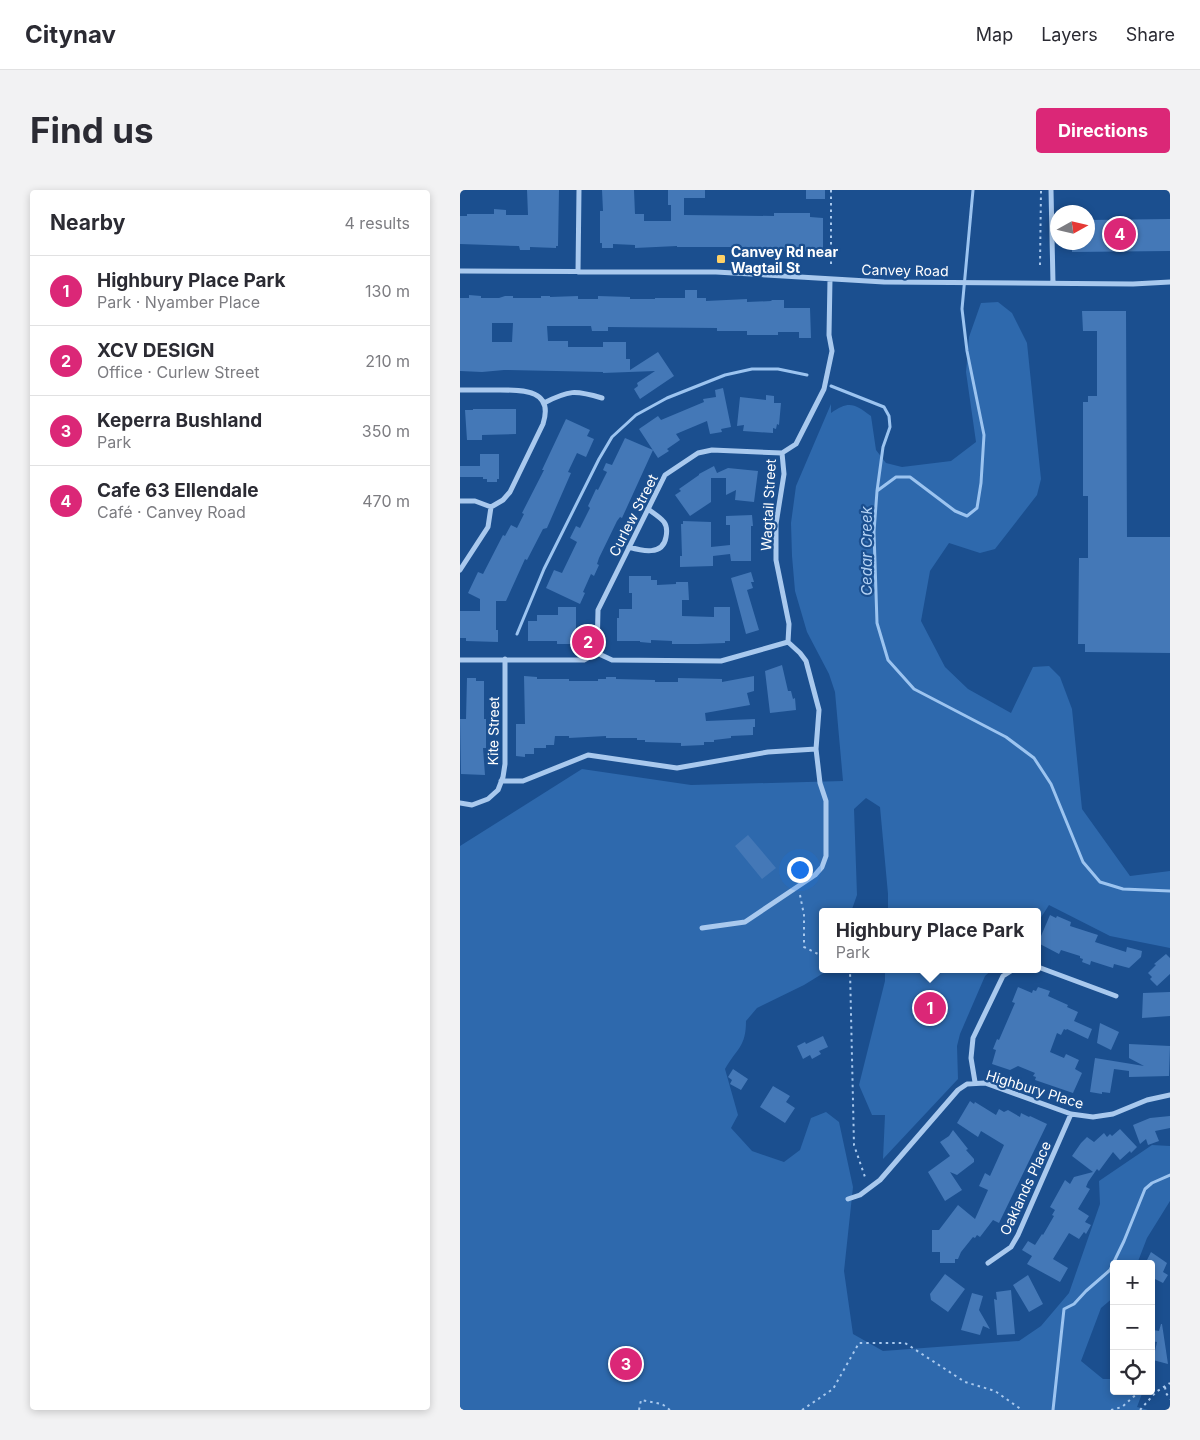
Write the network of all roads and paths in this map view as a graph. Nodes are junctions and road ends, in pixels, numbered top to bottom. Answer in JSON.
{"nodes":[{"id":1,"x":579,"y":190,"type":"edge"},
{"id":2,"x":831,"y":190,"type":"edge"},
{"id":3,"x":1040,"y":190,"type":"edge"},
{"id":4,"x":1051,"y":190,"type":"edge"},
{"id":5,"x":1040,"y":265,"type":"dead end"},
{"id":6,"x":831,"y":267,"type":"dead end"},
{"id":7,"x":460,"y":272,"type":"edge"},
{"id":8,"x":578,"y":272,"type":"junction"},
{"id":9,"x":830,"y":279,"type":"junction"},
{"id":10,"x":1053,"y":282,"type":"junction"},
{"id":11,"x":1170,"y":282,"type":"edge"},
{"id":12,"x":460,"y":390,"type":"edge"},
{"id":13,"x":602,"y":398,"type":"dead end"},
{"id":14,"x":544,"y":403,"type":"junction"},
{"id":15,"x":782,"y":453,"type":"junction"},
{"id":16,"x":460,"y":501,"type":"edge"},
{"id":17,"x":491,"y":507,"type":"junction"},
{"id":18,"x":648,"y":509,"type":"junction"},
{"id":19,"x":629,"y":547,"type":"junction"},
{"id":20,"x":460,"y":570,"type":"edge"},
{"id":21,"x":788,"y":642,"type":"junction"},
{"id":22,"x":597,"y":653,"type":"junction"},
{"id":23,"x":505,"y":659,"type":"junction"},
{"id":24,"x":460,"y":660,"type":"edge"},
{"id":25,"x":816,"y":749,"type":"junction"},
{"id":26,"x":501,"y":782,"type":"junction"},
{"id":27,"x":460,"y":803,"type":"edge"},
{"id":28,"x":798,"y":887,"type":"junction"},
{"id":29,"x":702,"y":928,"type":"dead end"},
{"id":30,"x":819,"y":954,"type":"edge"},
{"id":31,"x":1041,"y":968,"type":"edge"},
{"id":32,"x":850,"y":973,"type":"edge"},
{"id":33,"x":1008,"y":973,"type":"edge"},
{"id":34,"x":1116,"y":996,"type":"dead end"},
{"id":35,"x":975,"y":1082,"type":"junction"},
{"id":36,"x":1170,"y":1095,"type":"edge"},
{"id":37,"x":1071,"y":1114,"type":"junction"},
{"id":38,"x":869,"y":1190,"type":"junction"},
{"id":39,"x":848,"y":1199,"type":"dead end"},
{"id":40,"x":988,"y":1263,"type":"dead end"},
{"id":41,"x":1170,"y":1383,"type":"edge"},
{"id":42,"x":1165,"y":1387,"type":"junction"},
{"id":43,"x":1156,"y":1392,"type":"joint"},
{"id":44,"x":1136,"y":1395,"type":"edge"},
{"id":45,"x":1170,"y":1398,"type":"edge"},
{"id":46,"x":640,"y":1410,"type":"edge"},
{"id":47,"x":670,"y":1410,"type":"edge"},
{"id":48,"x":802,"y":1410,"type":"edge"},
{"id":49,"x":1022,"y":1410,"type":"edge"},
{"id":50,"x":1110,"y":1410,"type":"edge"},
{"id":51,"x":1140,"y":1410,"type":"edge"}],
"edges":[{"from":1,"to":8,"type":"street"},
{"from":2,"to":6,"type":"path"},
{"from":3,"to":5,"type":"path"},
{"from":4,"to":10,"type":"street"},
{"from":7,"to":8,"type":"street","name":"Canvey Road"},
{"from":8,"to":9,"type":"street","name":"Canvey Road"},
{"from":9,"to":10,"type":"street","name":"Canvey Road"},
{"from":9,"to":15,"type":"street","name":"Wagtail Street"},
{"from":10,"to":11,"type":"street","name":"Canvey Road"},
{"from":12,"to":14,"type":"street"},
{"from":13,"to":14,"type":"street"},
{"from":14,"to":17,"type":"street"},
{"from":15,"to":18,"type":"street","name":"Curlew Street"},
{"from":15,"to":21,"type":"street","name":"Wagtail Street"},
{"from":16,"to":17,"type":"street"},
{"from":17,"to":20,"type":"street"},
{"from":18,"to":19,"type":"street","name":"Curlew Street"},
{"from":18,"to":19,"type":"street"},
{"from":19,"to":22,"type":"street","name":"Curlew Street"},
{"from":21,"to":22,"type":"street"},
{"from":21,"to":25,"type":"street"},
{"from":22,"to":23,"type":"street"},
{"from":23,"to":24,"type":"street"},
{"from":23,"to":26,"type":"street","name":"Kite Street"},
{"from":25,"to":26,"type":"street"},
{"from":25,"to":28,"type":"street"},
{"from":26,"to":27,"type":"street","name":"Kite Street"},
{"from":28,"to":29,"type":"street"},
{"from":28,"to":30,"type":"path"},
{"from":31,"to":34,"type":"street"},
{"from":32,"to":38,"type":"path"},
{"from":33,"to":35,"type":"street"},
{"from":35,"to":37,"type":"street","name":"Highbury Place"},
{"from":35,"to":38,"type":"street","name":"Highbury Place"},
{"from":36,"to":37,"type":"street","name":"Highbury Place"},
{"from":37,"to":40,"type":"street","name":"Oaklands Place"},
{"from":38,"to":39,"type":"street","name":"Highbury Place"},
{"from":41,"to":42,"type":"path"},
{"from":42,"to":43,"type":"path"},
{"from":42,"to":45,"type":"path"},
{"from":43,"to":51,"type":"path"},
{"from":44,"to":50,"type":"path"},
{"from":46,"to":47,"type":"path"},
{"from":48,"to":49,"type":"path"}]}
